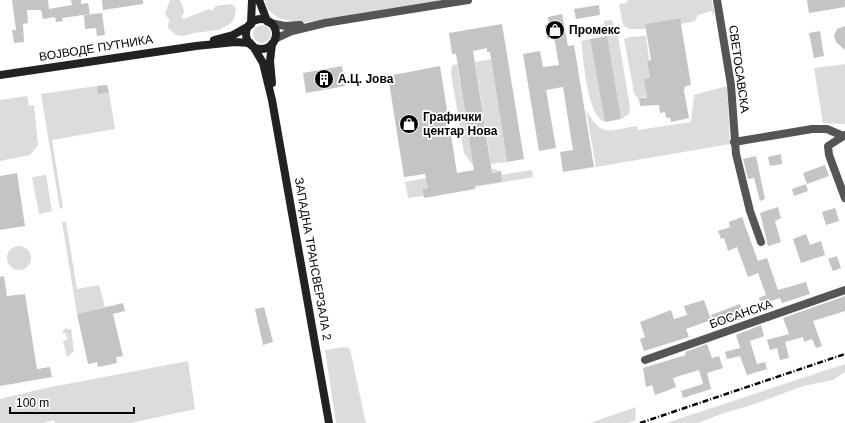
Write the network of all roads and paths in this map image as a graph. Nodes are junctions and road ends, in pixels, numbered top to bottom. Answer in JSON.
{"nodes":[{"id":1,"x":252,"y":0,"type":"edge"},
{"id":2,"x":259,"y":0,"type":"edge"},
{"id":3,"x":468,"y":0,"type":"edge"},
{"id":4,"x":717,"y":0,"type":"edge"},
{"id":5,"x":269,"y":22,"type":"junction"},
{"id":6,"x":325,"y":23,"type":"junction"},
{"id":7,"x":250,"y":25,"type":"junction"},
{"id":8,"x":273,"y":41,"type":"junction"},
{"id":9,"x":252,"y":45,"type":"junction"},
{"id":10,"x":196,"y":46,"type":"junction"},
{"id":11,"x":0,"y":75,"type":"edge"},
{"id":12,"x":272,"y":100,"type":"junction"},
{"id":13,"x":844,"y":136,"type":"edge"},
{"id":14,"x":734,"y":142,"type":"junction"},
{"id":15,"x":845,"y":198,"type":"edge"},
{"id":16,"x":761,"y":242,"type":"dead end"},
{"id":17,"x":845,"y":290,"type":"edge"},
{"id":18,"x":645,"y":360,"type":"dead end"},
{"id":19,"x":329,"y":423,"type":"edge"}],
"edges":[{"from":1,"to":7,"type":"main road"},
{"from":2,"to":5,"type":"main road"},
{"from":3,"to":6,"type":"street"},
{"from":4,"to":14,"type":"street","name":"СВЕТОСАВСКА"},
{"from":5,"to":6,"type":"street"},
{"from":5,"to":7,"type":"main road"},
{"from":5,"to":8,"type":"main road"},
{"from":6,"to":8,"type":"street"},
{"from":7,"to":9,"type":"main road"},
{"from":7,"to":10,"type":"main road","name":"ВОЈВОДЕ ПУТНИКА"},
{"from":8,"to":9,"type":"main road"},
{"from":8,"to":12,"type":"main road","name":"ЗАПАДНА ТРАНСВЕРЗАЛА 2"},
{"from":9,"to":10,"type":"main road","name":"ВОЈВОДЕ ПУТНИКА"},
{"from":9,"to":12,"type":"main road","name":"ЗАПАДНА ТРАНСВЕРЗАЛА 2"},
{"from":10,"to":11,"type":"main road","name":"ВОЈВОДЕ ПУТНИКА"},
{"from":12,"to":19,"type":"main road","name":"ЗАПАДНА ТРАНСВЕРЗАЛА 2"},
{"from":13,"to":14,"type":"street"},
{"from":13,"to":15,"type":"street"},
{"from":14,"to":16,"type":"street","name":"СВЕТОСАВСКА"},
{"from":17,"to":18,"type":"street","name":"БОСАНСКА"}]}
